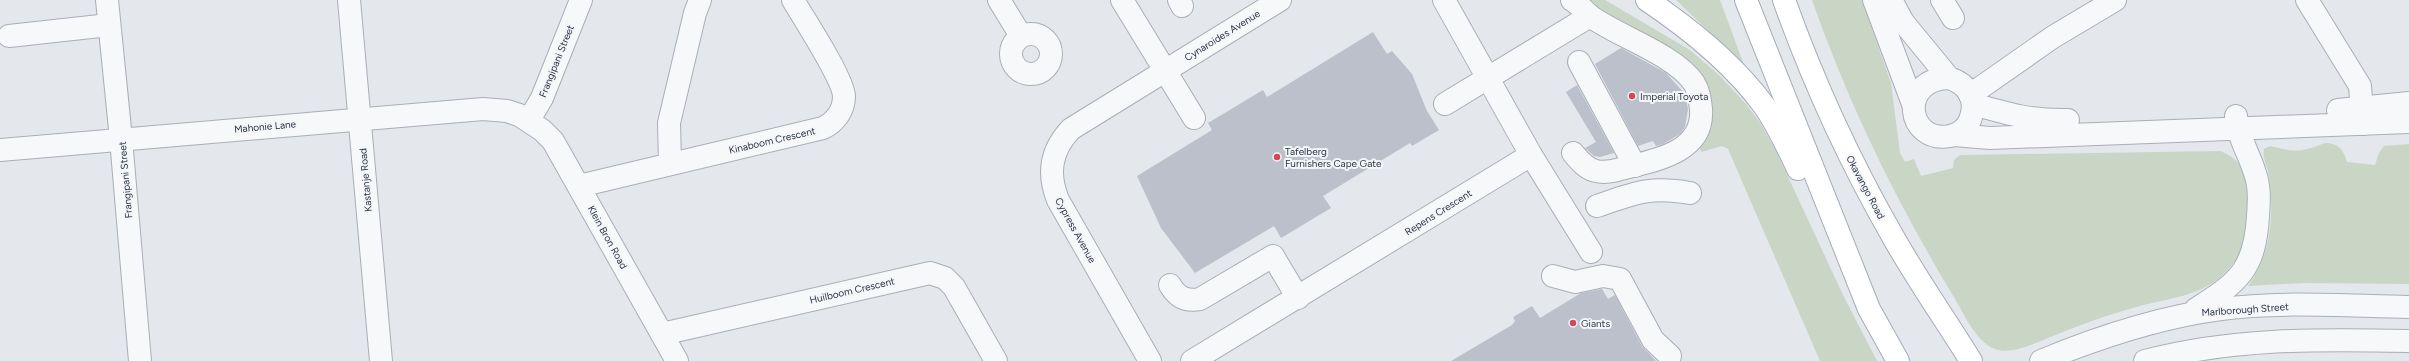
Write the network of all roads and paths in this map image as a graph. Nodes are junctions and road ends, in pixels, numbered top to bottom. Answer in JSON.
{"nodes":[{"id":1,"x":107,"y":0,"type":"edge"},
{"id":2,"x":349,"y":0,"type":"edge"},
{"id":3,"x":581,"y":0,"type":"edge"},
{"id":4,"x":700,"y":0,"type":"edge"},
{"id":5,"x":793,"y":0,"type":"edge"},
{"id":6,"x":999,"y":0,"type":"edge"},
{"id":7,"x":1122,"y":0,"type":"edge"},
{"id":8,"x":1280,"y":0,"type":"edge"},
{"id":9,"x":1444,"y":0,"type":"edge"},
{"id":10,"x":1572,"y":0,"type":"edge"},
{"id":11,"x":1646,"y":0,"type":"edge"},
{"id":12,"x":1746,"y":0,"type":"edge"},
{"id":13,"x":1784,"y":0,"type":"edge"},
{"id":14,"x":1874,"y":0,"type":"edge"},
{"id":15,"x":1891,"y":0,"type":"edge"},
{"id":16,"x":2115,"y":0,"type":"edge"},
{"id":17,"x":2307,"y":0,"type":"edge"},
{"id":18,"x":1590,"y":16,"type":"junction"},
{"id":19,"x":109,"y":26,"type":"junction"},
{"id":20,"x":9,"y":36,"type":"dead end"},
{"id":21,"x":1021,"y":36,"type":"dead end"},
{"id":22,"x":1579,"y":62,"type":"dead end"},
{"id":23,"x":1165,"y":70,"type":"junction"},
{"id":24,"x":1488,"y":77,"type":"junction"},
{"id":25,"x":1949,"y":78,"type":"junction"},
{"id":26,"x":1972,"y":99,"type":"junction"},
{"id":27,"x":1445,"y":104,"type":"dead end"},
{"id":28,"x":1913,"y":104,"type":"junction"},
{"id":29,"x":2409,"y":104,"type":"edge"},
{"id":30,"x":2362,"y":117,"type":"junction"},
{"id":31,"x":360,"y":118,"type":"junction"},
{"id":32,"x":1194,"y":118,"type":"dead end"},
{"id":33,"x":529,"y":120,"type":"junction"},
{"id":34,"x":2237,"y":121,"type":"junction"},
{"id":35,"x":2409,"y":122,"type":"edge"},
{"id":36,"x":1954,"y":135,"type":"junction"},
{"id":37,"x":121,"y":139,"type":"junction"},
{"id":38,"x":0,"y":150,"type":"edge"},
{"id":39,"x":1573,"y":153,"type":"dead end"},
{"id":40,"x":1531,"y":155,"type":"junction"},
{"id":41,"x":670,"y":164,"type":"junction"},
{"id":42,"x":1635,"y":166,"type":"junction"},
{"id":43,"x":579,"y":186,"type":"junction"},
{"id":44,"x":1690,"y":193,"type":"dead end"},
{"id":45,"x":1597,"y":206,"type":"dead end"},
{"id":46,"x":1591,"y":252,"type":"dead end"},
{"id":47,"x":1553,"y":276,"type":"dead end"},
{"id":48,"x":1170,"y":285,"type":"dead end"},
{"id":49,"x":1298,"y":298,"type":"junction"},
{"id":50,"x":2409,"y":307,"type":"edge"},
{"id":51,"x":1869,"y":309,"type":"junction"},
{"id":52,"x":2188,"y":314,"type":"junction"},
{"id":53,"x":662,"y":334,"type":"junction"},
{"id":54,"x":2409,"y":341,"type":"edge"},
{"id":55,"x":1670,"y":356,"type":"dead end"},
{"id":56,"x":140,"y":361,"type":"edge"},
{"id":57,"x":381,"y":361,"type":"edge"},
{"id":58,"x":677,"y":361,"type":"edge"},
{"id":59,"x":996,"y":361,"type":"edge"},
{"id":60,"x":1150,"y":361,"type":"edge"},
{"id":61,"x":1192,"y":361,"type":"edge"},
{"id":62,"x":1898,"y":361,"type":"edge"},
{"id":63,"x":1971,"y":361,"type":"edge"},
{"id":64,"x":2041,"y":361,"type":"edge"},
{"id":65,"x":2145,"y":361,"type":"edge"}],
"edges":[{"from":1,"to":19,"type":"street","name":"Frangipani Street"},
{"from":2,"to":31,"type":"street","name":"Kastanje Road"},
{"from":3,"to":33,"type":"street","name":"Frangipani Street"},
{"from":4,"to":41,"type":"street"},
{"from":5,"to":41,"type":"street","name":"Kinaboom Crescent"},
{"from":6,"to":21,"type":"street"},
{"from":7,"to":23,"type":"street"},
{"from":8,"to":23,"type":"street","name":"Cynaroides Avenue"},
{"from":9,"to":24,"type":"street"},
{"from":10,"to":18,"type":"street"},
{"from":11,"to":51,"type":"main road"},
{"from":12,"to":51,"type":"main road"},
{"from":13,"to":63,"type":"main road","name":"Okavango Road"},
{"from":14,"to":28,"type":"street"},
{"from":15,"to":25,"type":"street"},
{"from":16,"to":26,"type":"street"},
{"from":17,"to":30,"type":"street"},
{"from":18,"to":24,"type":"street"},
{"from":18,"to":42,"type":"street"},
{"from":19,"to":20,"type":"street"},
{"from":19,"to":37,"type":"street","name":"Frangipani Street"},
{"from":22,"to":42,"type":"street"},
{"from":23,"to":32,"type":"street"},
{"from":23,"to":60,"type":"street","name":"Cypress Avenue"},
{"from":24,"to":27,"type":"street"},
{"from":24,"to":40,"type":"street"},
{"from":25,"to":26,"type":"street"},
{"from":25,"to":28,"type":"street"},
{"from":26,"to":34,"type":"street"},
{"from":26,"to":36,"type":"street"},
{"from":28,"to":36,"type":"street"},
{"from":29,"to":30,"type":"street"},
{"from":30,"to":34,"type":"street"},
{"from":30,"to":35,"type":"street"},
{"from":31,"to":33,"type":"street","name":"Mahonie Lane"},
{"from":31,"to":37,"type":"street","name":"Mahonie Lane"},
{"from":31,"to":57,"type":"street","name":"Kastanje Road"},
{"from":33,"to":43,"type":"street","name":"Klein Bron Road"},
{"from":34,"to":36,"type":"street"},
{"from":34,"to":52,"type":"street"},
{"from":37,"to":38,"type":"street","name":"Mahonie Lane"},
{"from":37,"to":56,"type":"street","name":"Frangipani Street"},
{"from":39,"to":42,"type":"street"},
{"from":40,"to":46,"type":"street"},
{"from":40,"to":49,"type":"street","name":"Repens Crescent"},
{"from":41,"to":43,"type":"street","name":"Kinaboom Crescent"},
{"from":43,"to":53,"type":"street","name":"Klein Bron Road"},
{"from":44,"to":45,"type":"street"},
{"from":47,"to":55,"type":"street"},
{"from":48,"to":49,"type":"street"},
{"from":49,"to":61,"type":"street","name":"Repens Crescent"},
{"from":50,"to":52,"type":"street","name":"Marlborough Street"},
{"from":51,"to":62,"type":"main road"},
{"from":52,"to":64,"type":"street","name":"Marlborough Street"},
{"from":53,"to":58,"type":"street","name":"Klein Bron Road"},
{"from":53,"to":59,"type":"street","name":"Huilboom Crescent"},
{"from":54,"to":65,"type":"street"}]}
